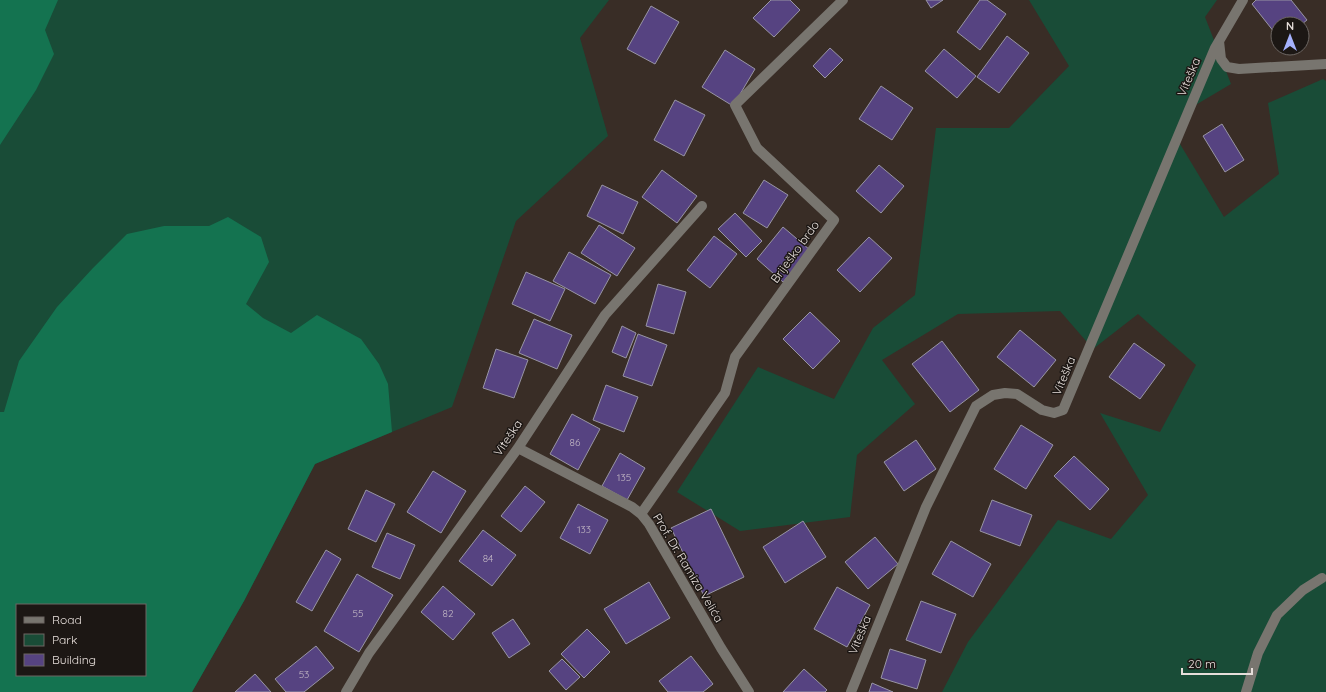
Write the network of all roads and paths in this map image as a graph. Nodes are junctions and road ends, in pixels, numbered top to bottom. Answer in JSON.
{"nodes":[{"id":1,"x":843,"y":0,"type":"edge"},
{"id":2,"x":1243,"y":0,"type":"edge"},
{"id":3,"x":1219,"y":41,"type":"junction"},
{"id":4,"x":1326,"y":64,"type":"edge"},
{"id":5,"x":702,"y":206,"type":"dead end"},
{"id":6,"x":518,"y":448,"type":"junction"},
{"id":7,"x":641,"y":514,"type":"junction"},
{"id":8,"x":1322,"y":578,"type":"dead end"},
{"id":9,"x":346,"y":692,"type":"edge"},
{"id":10,"x":749,"y":692,"type":"edge"},
{"id":11,"x":851,"y":692,"type":"edge"},
{"id":12,"x":1246,"y":692,"type":"edge"}],
"edges":[{"from":1,"to":7,"type":"street","name":"Briješko brdo"},
{"from":2,"to":3,"type":"street","name":"Viteška"},
{"from":3,"to":4,"type":"street"},
{"from":3,"to":11,"type":"street","name":"Viteška"},
{"from":5,"to":6,"type":"street","name":"Viteška"},
{"from":6,"to":7,"type":"street","name":"Prof. Dr. Ramiza Velića"},
{"from":6,"to":9,"type":"street","name":"Viteška"},
{"from":7,"to":10,"type":"street","name":"Prof. Dr. Ramiza Velića"},
{"from":8,"to":12,"type":"street"}]}
